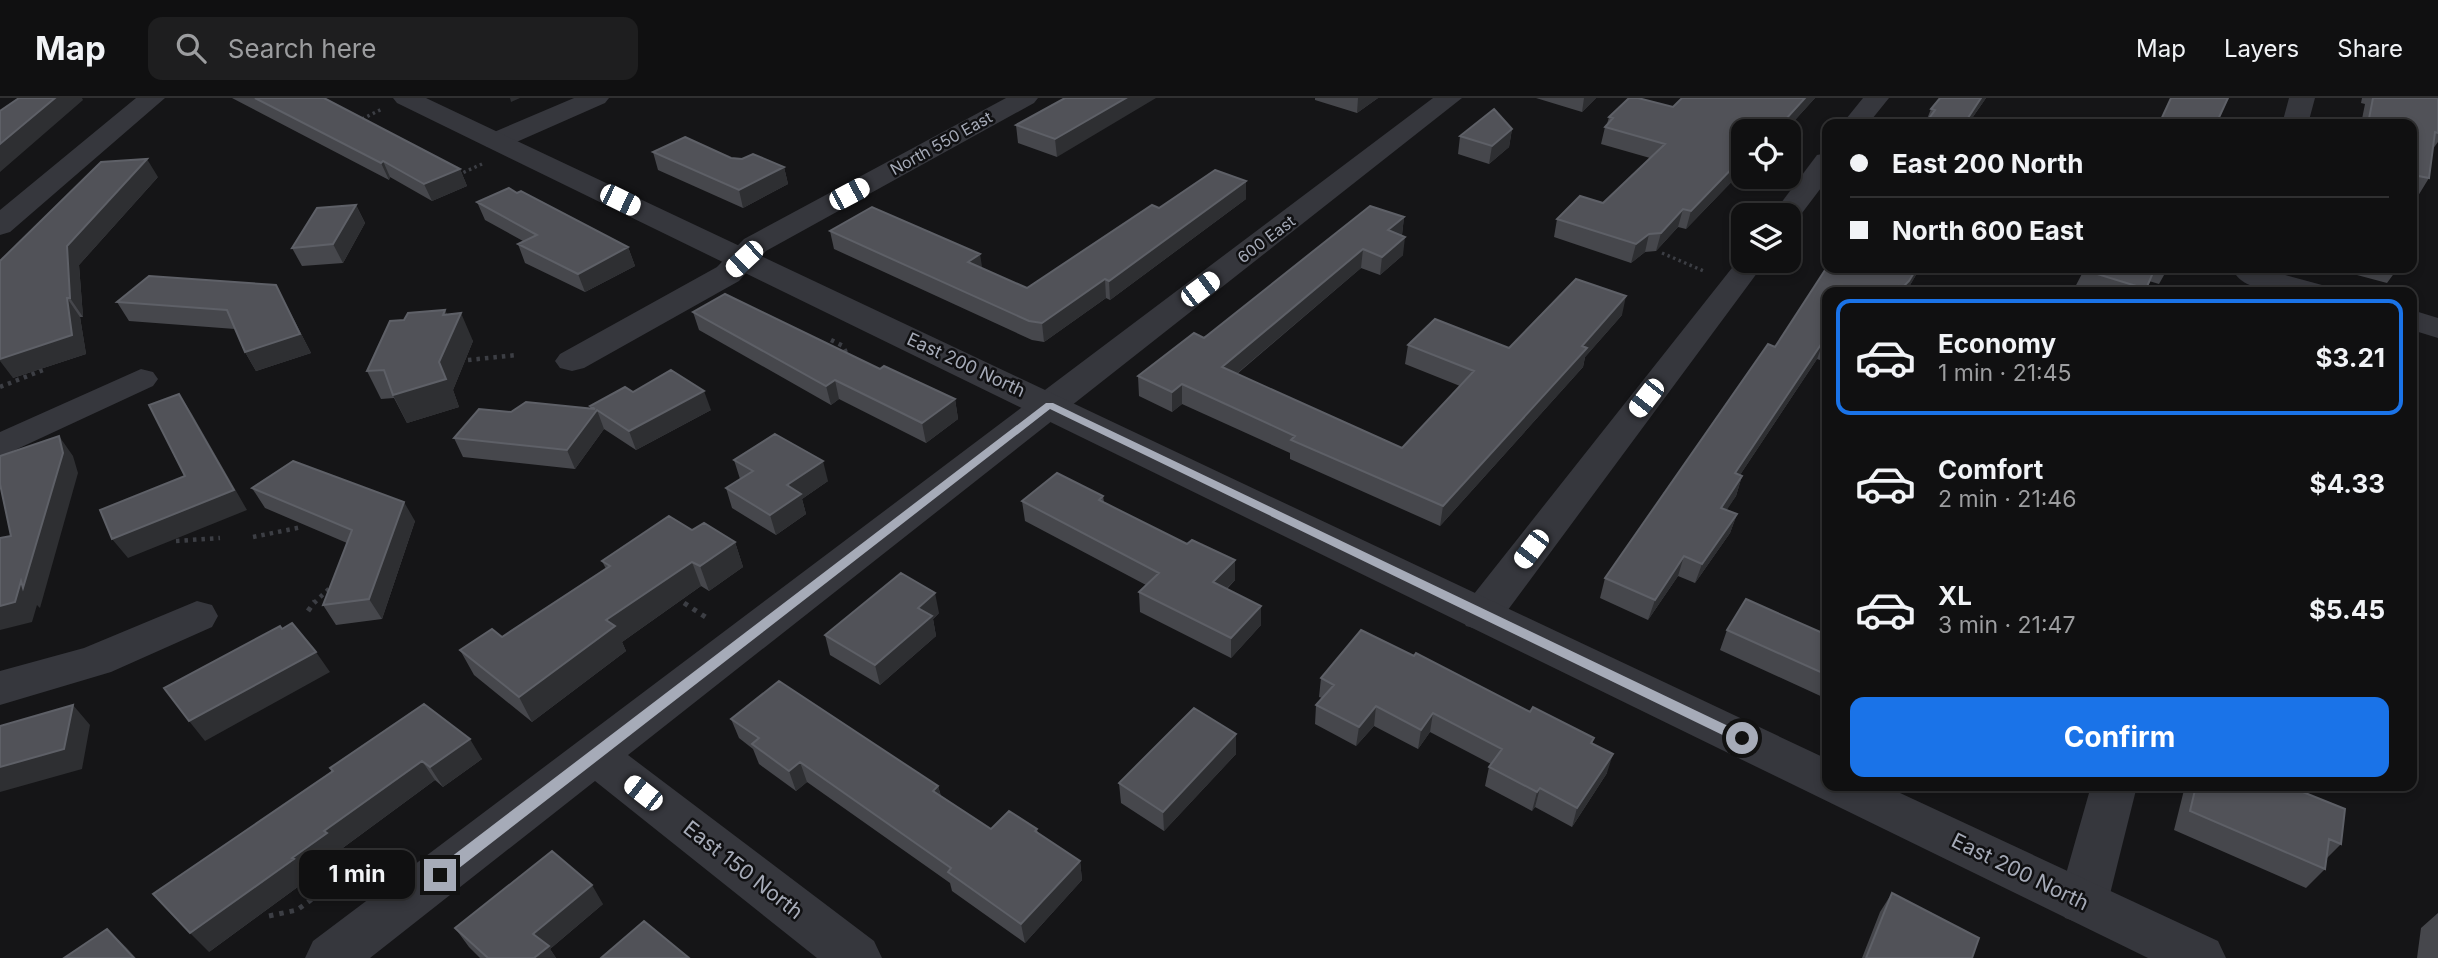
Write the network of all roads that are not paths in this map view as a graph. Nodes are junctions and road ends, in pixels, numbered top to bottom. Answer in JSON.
{"nodes":[{"id":1,"x":152,"y":98,"type":"edge"},
{"id":2,"x":596,"y":98,"type":"edge"},
{"id":3,"x":1025,"y":98,"type":"edge"},
{"id":4,"x":1449,"y":98,"type":"edge"},
{"id":5,"x":1876,"y":98,"type":"edge"},
{"id":6,"x":2302,"y":98,"type":"edge"},
{"id":7,"x":397,"y":102,"type":"edge"},
{"id":8,"x":1859,"y":119,"type":"edge"},
{"id":9,"x":2296,"y":119,"type":"edge"},
{"id":10,"x":490,"y":152,"type":"junction"},
{"id":11,"x":1822,"y":168,"type":"edge"},
{"id":12,"x":1795,"y":203,"type":"edge"},
{"id":13,"x":0,"y":226,"type":"edge"},
{"id":14,"x":744,"y":259,"type":"junction"},
{"id":15,"x":1742,"y":273,"type":"edge"},
{"id":16,"x":2250,"y":278,"type":"edge"},
{"id":17,"x":2289,"y":287,"type":"edge"},
{"id":18,"x":2417,"y":322,"type":"edge"},
{"id":19,"x":2438,"y":328,"type":"edge"},
{"id":20,"x":572,"y":361,"type":"dead end"},
{"id":21,"x":141,"y":379,"type":"dead end"},
{"id":22,"x":1049,"y":405,"type":"junction"},
{"id":23,"x":0,"y":446,"type":"edge"},
{"id":24,"x":1481,"y":615,"type":"junction"},
{"id":25,"x":197,"y":616,"type":"dead end"},
{"id":26,"x":0,"y":688,"type":"edge"},
{"id":27,"x":596,"y":756,"type":"junction"},
{"id":28,"x":1822,"y":778,"type":"edge"},
{"id":29,"x":1850,"y":791,"type":"edge"},
{"id":30,"x":2113,"y":791,"type":"edge"},
{"id":31,"x":2082,"y":902,"type":"junction"},
{"id":32,"x":331,"y":958,"type":"edge"},
{"id":33,"x":856,"y":958,"type":"edge"},
{"id":34,"x":2200,"y":958,"type":"edge"}],
"edges":[{"from":1,"to":13,"type":"street"},
{"from":2,"to":10,"type":"street"},
{"from":3,"to":14,"type":"street","name":"North 550 East"},
{"from":4,"to":22,"type":"street","name":"600 East"},
{"from":5,"to":8,"type":"street"},
{"from":6,"to":9,"type":"street"},
{"from":7,"to":10,"type":"street","name":"East 200 North"},
{"from":10,"to":14,"type":"street","name":"East 200 North"},
{"from":11,"to":12,"type":"street"},
{"from":14,"to":20,"type":"street","name":"North 550 East"},
{"from":14,"to":22,"type":"street","name":"East 200 North"},
{"from":15,"to":24,"type":"street"},
{"from":16,"to":17,"type":"street"},
{"from":18,"to":19,"type":"street"},
{"from":21,"to":23,"type":"street"},
{"from":22,"to":24,"type":"street","name":"East 200 North"},
{"from":22,"to":27,"type":"street","name":"600 East"},
{"from":24,"to":28,"type":"street","name":"East 200 North"},
{"from":25,"to":26,"type":"street"},
{"from":27,"to":32,"type":"street","name":"600 East"},
{"from":27,"to":33,"type":"street","name":"East 150 North"},
{"from":29,"to":31,"type":"street","name":"East 200 North"},
{"from":30,"to":31,"type":"street"},
{"from":31,"to":34,"type":"street","name":"East 200 North"}]}
